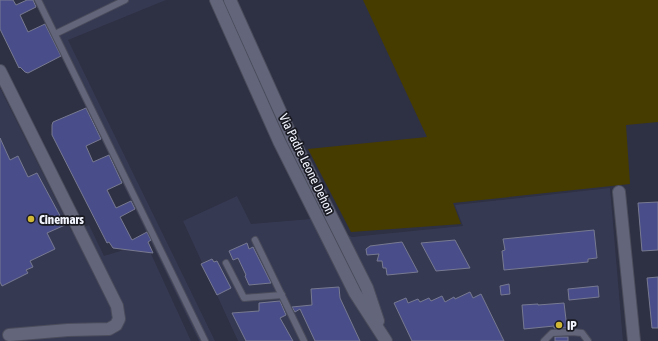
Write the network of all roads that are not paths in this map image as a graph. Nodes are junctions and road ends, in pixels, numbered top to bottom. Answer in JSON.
{"nodes":[{"id":1,"x":38,"y":0,"type":"edge"},
{"id":2,"x":125,"y":0,"type":"edge"},
{"id":3,"x":216,"y":0,"type":"edge"},
{"id":4,"x":230,"y":0,"type":"edge"},
{"id":5,"x":55,"y":34,"type":"junction"},
{"id":6,"x":0,"y":71,"type":"edge"},
{"id":7,"x":619,"y":192,"type":"dead end"},
{"id":8,"x":255,"y":240,"type":"dead end"},
{"id":9,"x":226,"y":263,"type":"dead end"},
{"id":10,"x":282,"y":295,"type":"junction"},
{"id":11,"x":9,"y":335,"type":"dead end"},
{"id":12,"x":385,"y":338,"type":"edge"},
{"id":13,"x":206,"y":341,"type":"edge"},
{"id":14,"x":304,"y":341,"type":"edge"},
{"id":15,"x":544,"y":341,"type":"edge"},
{"id":16,"x":588,"y":341,"type":"edge"},
{"id":17,"x":634,"y":341,"type":"edge"}],
"edges":[{"from":1,"to":5,"type":"lane"},
{"from":2,"to":5,"type":"lane"},
{"from":3,"to":12,"type":"street","name":"Via Padre Leone Dehon"},
{"from":4,"to":12,"type":"street","name":"Via Padre Leone Dehon"},
{"from":5,"to":13,"type":"lane"},
{"from":6,"to":11,"type":"street"},
{"from":7,"to":17,"type":"street"},
{"from":8,"to":10,"type":"lane"},
{"from":9,"to":10,"type":"lane"},
{"from":10,"to":14,"type":"lane"},
{"from":15,"to":16,"type":"lane"}]}
